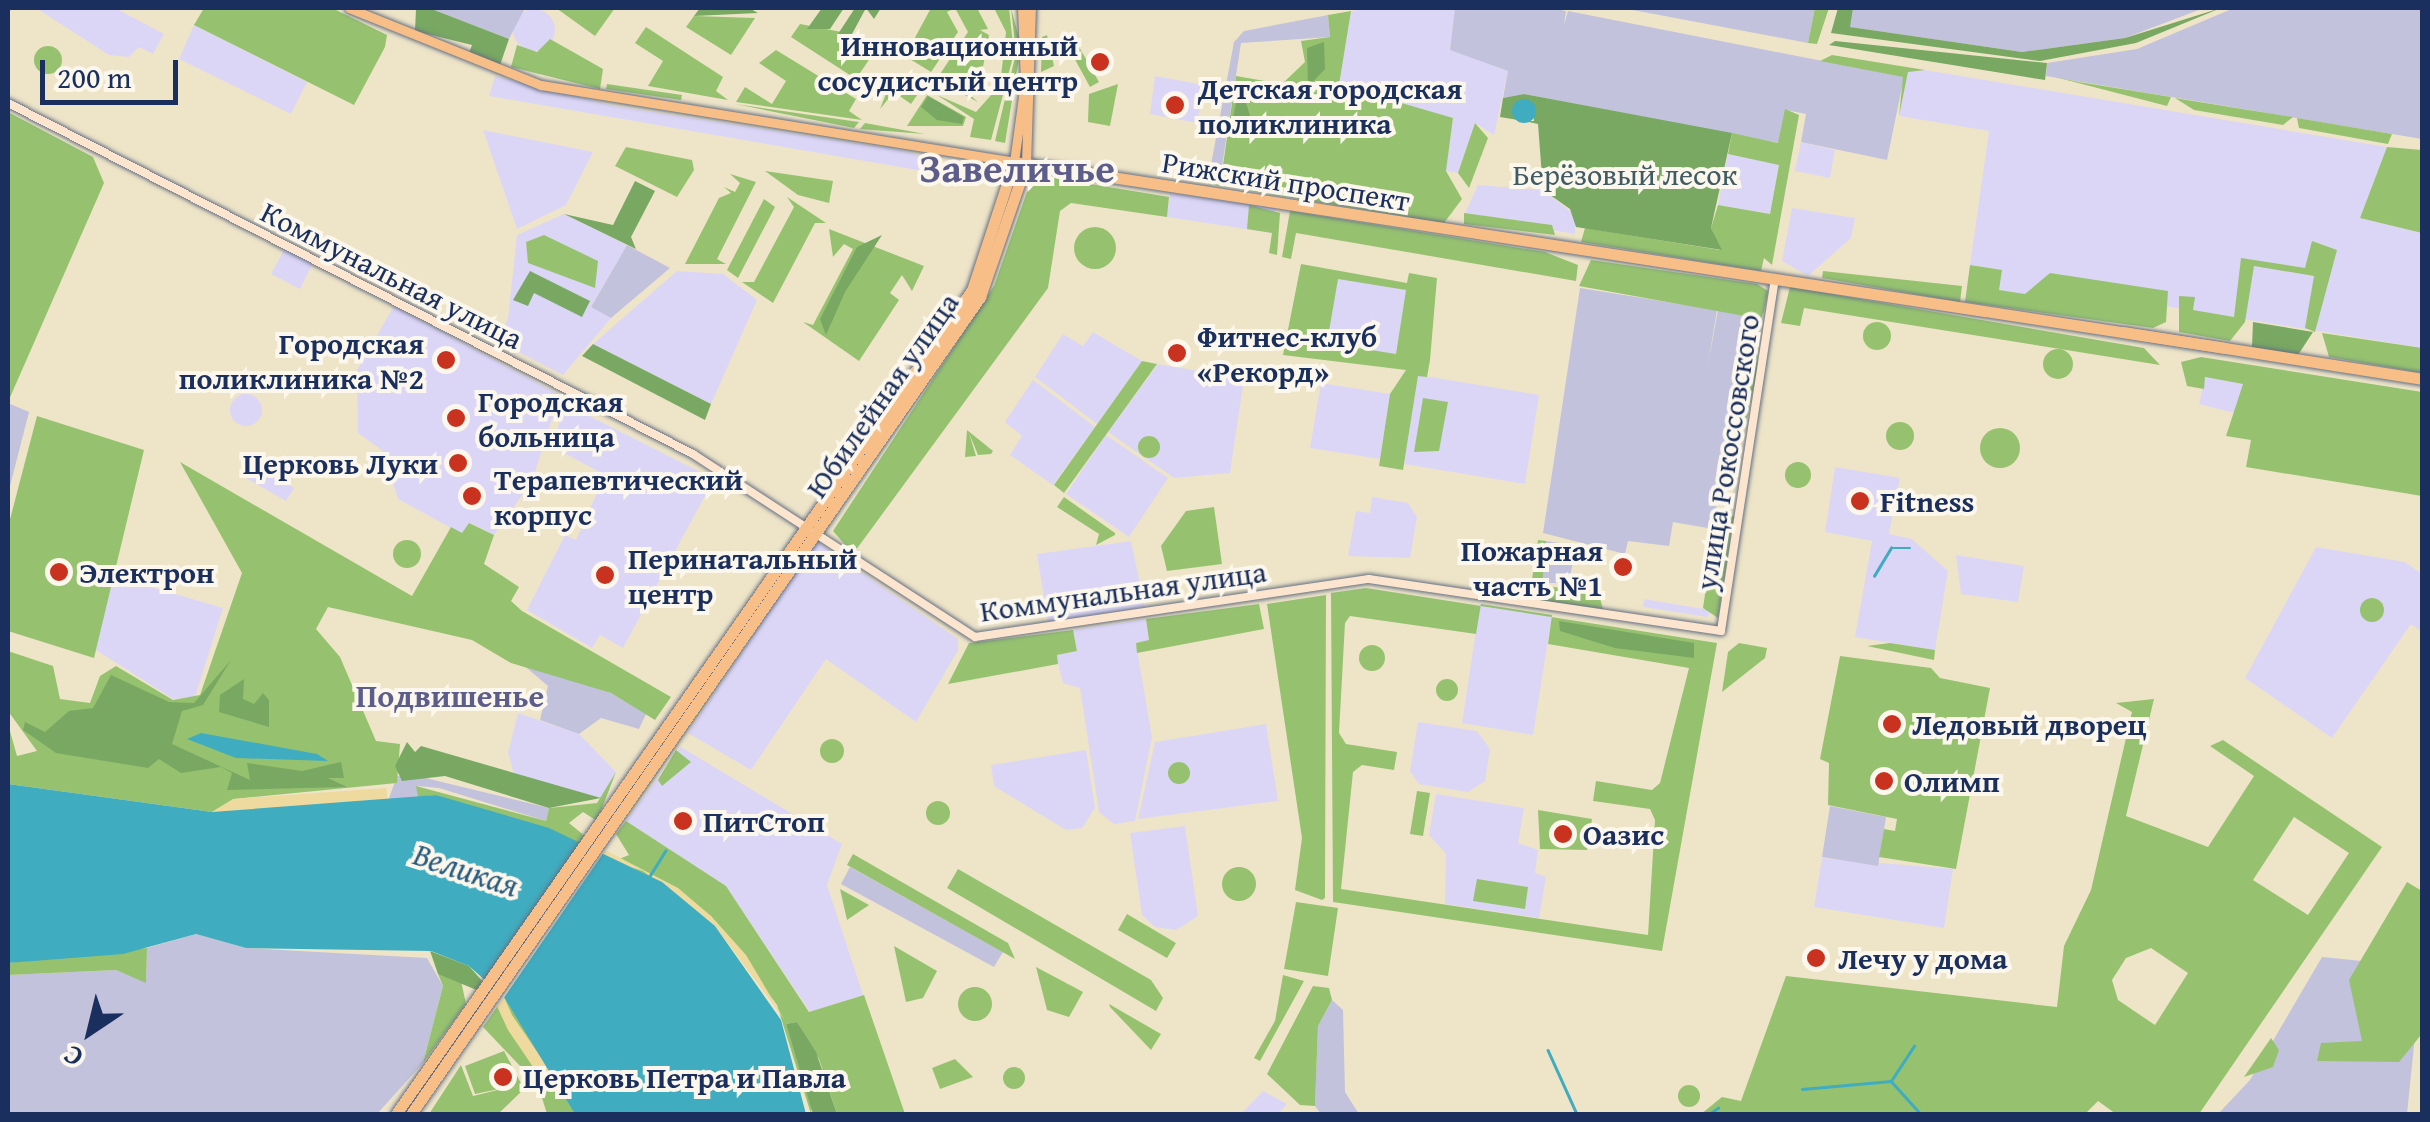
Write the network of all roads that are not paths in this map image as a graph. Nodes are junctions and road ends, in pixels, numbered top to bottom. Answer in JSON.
{"nodes":[{"id":1,"x":349,"y":8,"type":"edge"},
{"id":2,"x":1022,"y":8,"type":"edge"},
{"id":3,"x":1030,"y":8,"type":"edge"},
{"id":4,"x":8,"y":103,"type":"edge"},
{"id":5,"x":1020,"y":163,"type":"junction"},
{"id":6,"x":1776,"y":280,"type":"junction"},
{"id":7,"x":2422,"y":379,"type":"edge"},
{"id":8,"x":810,"y":530,"type":"junction"},
{"id":9,"x":1721,"y":631,"type":"joint"},
{"id":10,"x":477,"y":1015,"type":"junction"},
{"id":11,"x":396,"y":1114,"type":"edge"},
{"id":12,"x":411,"y":1114,"type":"edge"}],
"edges":[{"from":1,"to":5,"type":"main road","name":"Рижский проспект"},
{"from":2,"to":5,"type":"main road","name":"Юбилейная улица"},
{"from":3,"to":5,"type":"main road","name":"Юбилейная улица"},
{"from":4,"to":8,"type":"main road","name":"Коммунальная улица"},
{"from":5,"to":6,"type":"highway","name":"Рижский проспект"},
{"from":5,"to":8,"type":"highway","name":"Юбилейная улица"},
{"from":6,"to":7,"type":"highway","name":"Рижский проспект"},
{"from":6,"to":9,"type":"main road","name":"улица Рокоссовского"},
{"from":8,"to":9,"type":"main road","name":"Коммунальная улица"},
{"from":8,"to":10,"type":"highway","name":"Юбилейная улица"},
{"from":10,"to":11,"type":"highway"},
{"from":10,"to":12,"type":"highway"}]}
